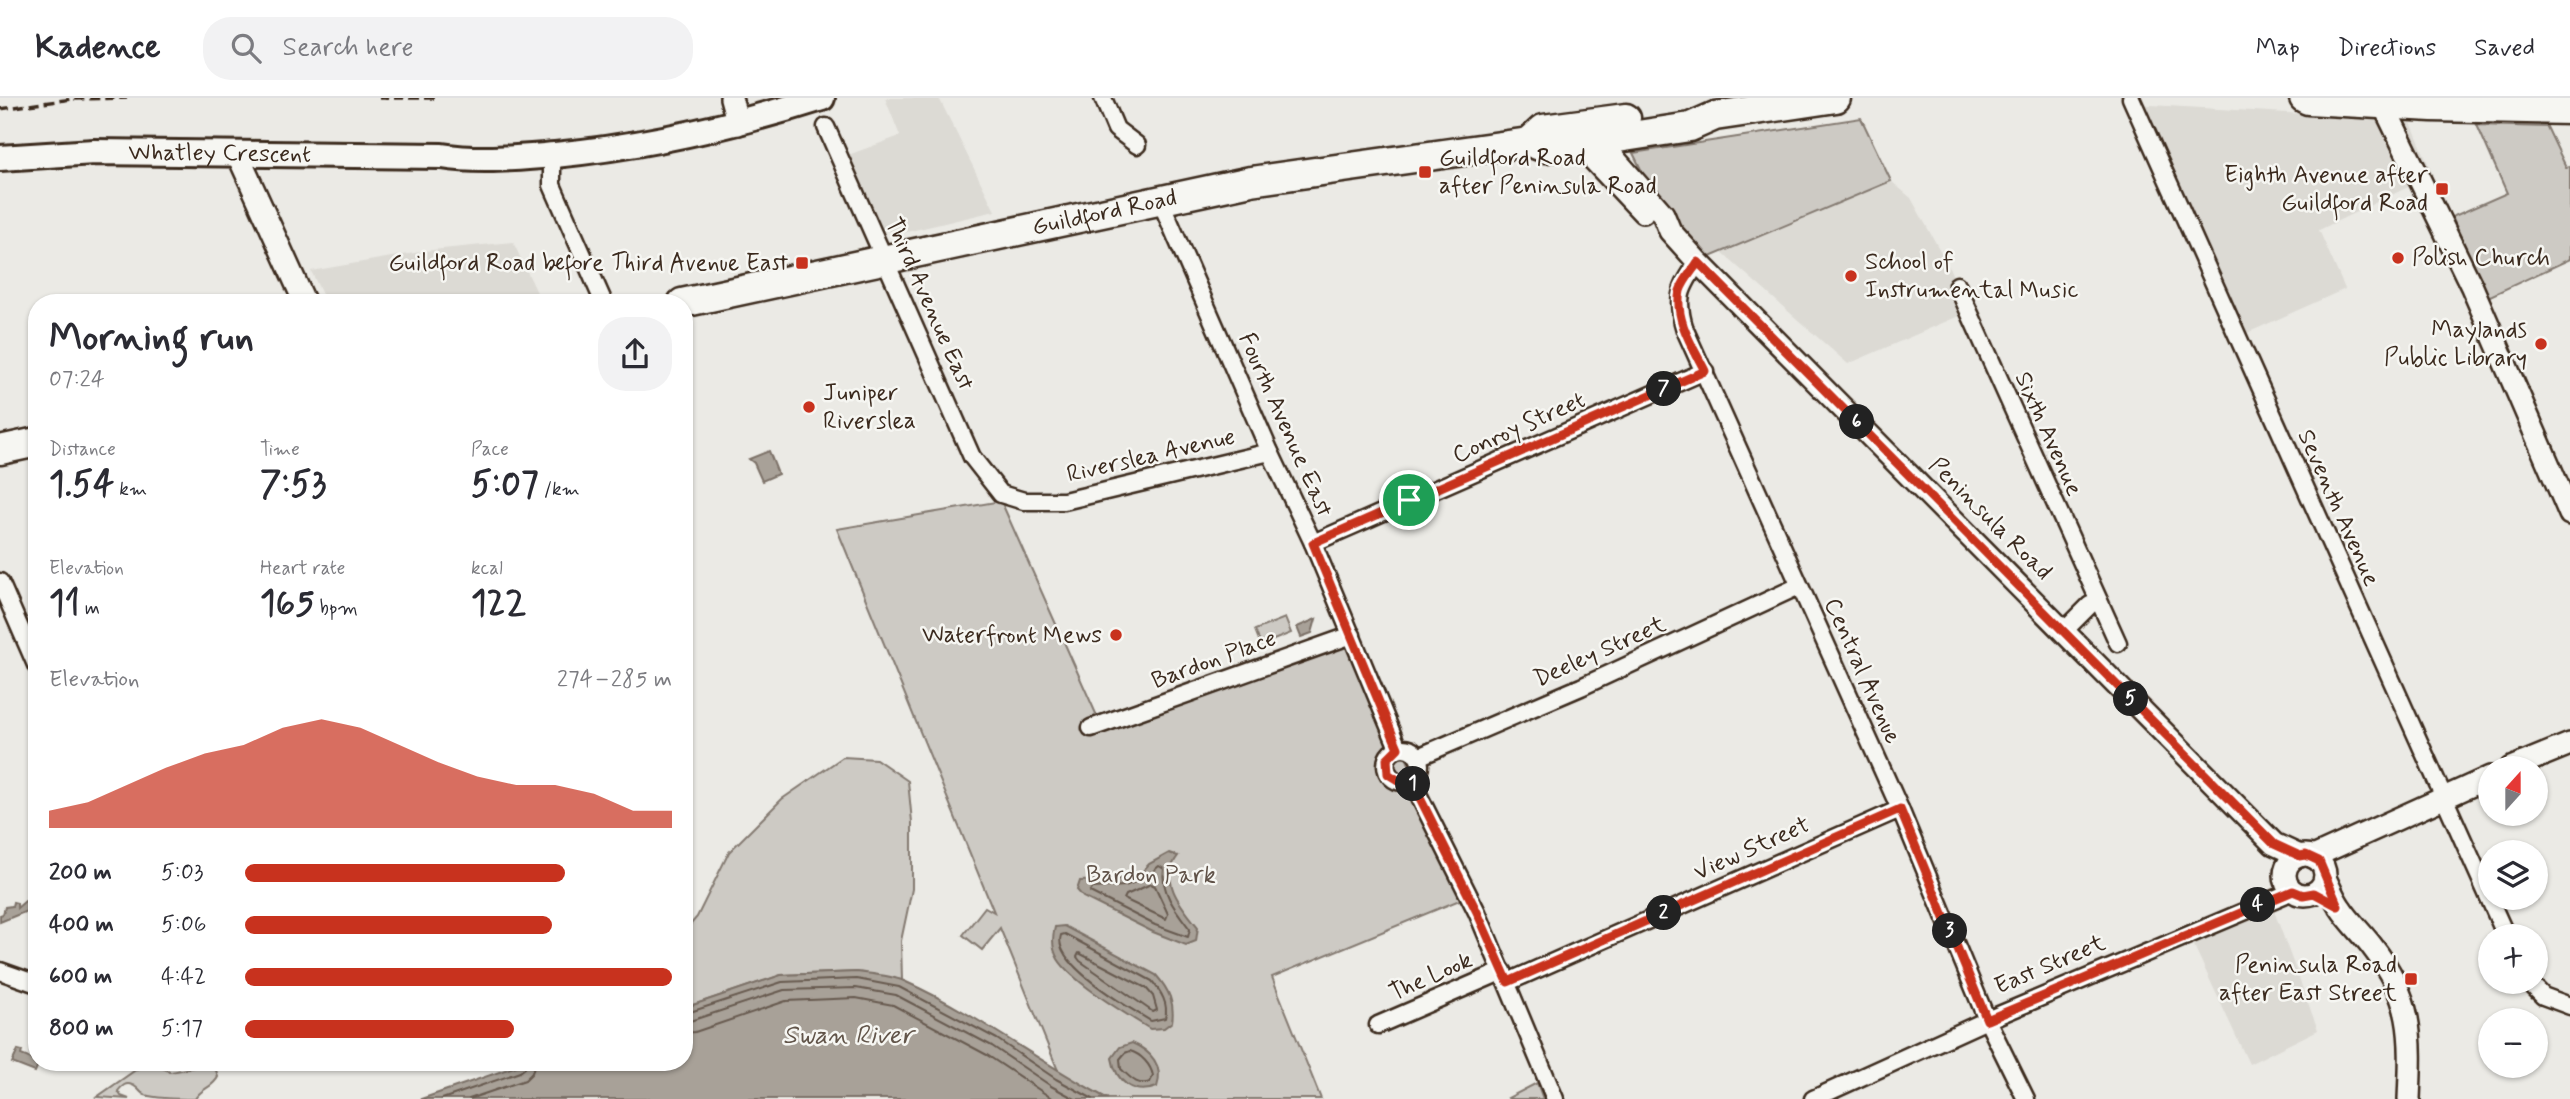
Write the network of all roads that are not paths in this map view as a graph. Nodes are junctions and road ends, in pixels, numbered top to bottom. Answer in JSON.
{"nodes":[{"id":1,"x":822,"y":98,"type":"edge"},
{"id":2,"x":1103,"y":98,"type":"edge"},
{"id":3,"x":1836,"y":98,"type":"edge"},
{"id":4,"x":2131,"y":98,"type":"edge"},
{"id":5,"x":2304,"y":98,"type":"edge"},
{"id":6,"x":2390,"y":101,"type":"edge"},
{"id":7,"x":745,"y":107,"type":"edge"},
{"id":8,"x":2570,"y":110,"type":"edge"},
{"id":9,"x":826,"y":127,"type":"dead end"},
{"id":10,"x":1582,"y":137,"type":"junction"},
{"id":11,"x":1137,"y":145,"type":"dead end"},
{"id":12,"x":547,"y":151,"type":"junction"},
{"id":13,"x":237,"y":153,"type":"junction"},
{"id":14,"x":0,"y":158,"type":"edge"},
{"id":15,"x":1160,"y":200,"type":"junction"},
{"id":16,"x":884,"y":259,"type":"junction"},
{"id":17,"x":1698,"y":262,"type":"junction"},
{"id":18,"x":1957,"y":285,"type":"dead end"},
{"id":19,"x":300,"y":294,"type":"edge"},
{"id":20,"x":600,"y":294,"type":"edge"},
{"id":21,"x":693,"y":301,"type":"edge"},
{"id":22,"x":1705,"y":371,"type":"junction"},
{"id":23,"x":28,"y":444,"type":"edge"},
{"id":24,"x":0,"y":450,"type":"edge"},
{"id":25,"x":1269,"y":452,"type":"junction"},
{"id":26,"x":2570,"y":485,"type":"edge"},
{"id":27,"x":1001,"y":494,"type":"joint"},
{"id":28,"x":2570,"y":514,"type":"edge"},
{"id":29,"x":1313,"y":543,"type":"junction"},
{"id":30,"x":0,"y":582,"type":"edge"},
{"id":31,"x":1799,"y":586,"type":"junction"},
{"id":32,"x":2099,"y":601,"type":"junction"},
{"id":33,"x":2064,"y":631,"type":"junction"},
{"id":34,"x":1352,"y":635,"type":"junction"},
{"id":35,"x":2118,"y":643,"type":"dead end"},
{"id":36,"x":28,"y":646,"type":"edge"},
{"id":37,"x":1091,"y":729,"type":"dead end"},
{"id":38,"x":2570,"y":744,"type":"edge"},
{"id":39,"x":1398,"y":748,"type":"junction"},
{"id":40,"x":2540,"y":756,"type":"edge"},
{"id":41,"x":1418,"y":757,"type":"junction"},
{"id":42,"x":1411,"y":780,"type":"junction"},
{"id":43,"x":2478,"y":782,"type":"edge"},
{"id":44,"x":2444,"y":796,"type":"junction"},
{"id":45,"x":1900,"y":809,"type":"junction"},
{"id":46,"x":2305,"y":874,"type":"junction"},
{"id":47,"x":2501,"y":924,"type":"edge"},
{"id":48,"x":0,"y":971,"type":"edge"},
{"id":49,"x":1505,"y":976,"type":"junction"},
{"id":50,"x":28,"y":981,"type":"edge"},
{"id":51,"x":2541,"y":994,"type":"edge"},
{"id":52,"x":2570,"y":1006,"type":"edge"},
{"id":53,"x":1987,"y":1020,"type":"junction"},
{"id":54,"x":1378,"y":1026,"type":"dead end"},
{"id":55,"x":1555,"y":1099,"type":"edge"},
{"id":56,"x":1813,"y":1099,"type":"edge"},
{"id":57,"x":2026,"y":1099,"type":"edge"},
{"id":58,"x":2409,"y":1099,"type":"edge"}],
"edges":[{"from":1,"to":7,"type":"main road","name":"Whatley Crescent"},
{"from":2,"to":11,"type":"street"},
{"from":3,"to":10,"type":"highway","name":"Guildford Road"},
{"from":4,"to":44,"type":"street","name":"Seventh Avenue"},
{"from":5,"to":6,"type":"highway"},
{"from":6,"to":8,"type":"highway"},
{"from":6,"to":26,"type":"street"},
{"from":6,"to":28,"type":"street"},
{"from":7,"to":12,"type":"main road","name":"Whatley Crescent"},
{"from":9,"to":16,"type":"street","name":"Third Avenue East"},
{"from":10,"to":15,"type":"highway","name":"Guildford Road"},
{"from":10,"to":17,"type":"street","name":"Peninsula Road"},
{"from":12,"to":13,"type":"main road","name":"Whatley Crescent"},
{"from":12,"to":20,"type":"street"},
{"from":13,"to":14,"type":"main road","name":"Whatley Crescent"},
{"from":13,"to":19,"type":"street"},
{"from":15,"to":16,"type":"highway","name":"Guildford Road"},
{"from":15,"to":25,"type":"street","name":"Fourth Avenue East"},
{"from":16,"to":21,"type":"highway","name":"Guildford Road"},
{"from":16,"to":27,"type":"street","name":"Third Avenue East"},
{"from":17,"to":22,"type":"street","name":"Central Avenue"},
{"from":17,"to":33,"type":"street","name":"Peninsula Road"},
{"from":18,"to":32,"type":"street","name":"Sixth Avenue"},
{"from":22,"to":29,"type":"street","name":"Conroy Street"},
{"from":22,"to":31,"type":"street","name":"Central Avenue"},
{"from":23,"to":24,"type":"highway"},
{"from":25,"to":27,"type":"street","name":"Riverslea Avenue"},
{"from":25,"to":29,"type":"street","name":"Fourth Avenue East"},
{"from":29,"to":34,"type":"street","name":"Fourth Avenue East"},
{"from":30,"to":36,"type":"street"},
{"from":31,"to":41,"type":"street","name":"Deeley Street"},
{"from":31,"to":45,"type":"street","name":"Central Avenue"},
{"from":32,"to":33,"type":"street"},
{"from":32,"to":35,"type":"street","name":"Sixth Avenue"},
{"from":33,"to":46,"type":"street","name":"Peninsula Road"},
{"from":34,"to":37,"type":"street","name":"Bardon Place"},
{"from":34,"to":39,"type":"street","name":"Fourth Avenue East"},
{"from":38,"to":40,"type":"street"},
{"from":39,"to":41,"type":"street"},
{"from":39,"to":42,"type":"street"},
{"from":41,"to":42,"type":"street"},
{"from":42,"to":49,"type":"street"},
{"from":43,"to":44,"type":"street","name":"East Street"},
{"from":44,"to":46,"type":"street","name":"East Street"},
{"from":44,"to":47,"type":"street","name":"Seventh Avenue"},
{"from":45,"to":49,"type":"street","name":"View Street"},
{"from":45,"to":53,"type":"street","name":"Central Avenue"},
{"from":46,"to":53,"type":"street","name":"East Street"},
{"from":46,"to":58,"type":"street","name":"Peninsula Road"},
{"from":48,"to":50,"type":"street"},
{"from":49,"to":54,"type":"street","name":"The Look"},
{"from":49,"to":55,"type":"street"},
{"from":51,"to":52,"type":"street"},
{"from":53,"to":56,"type":"street","name":"East Street"},
{"from":53,"to":57,"type":"street","name":"Central Avenue"}]}
